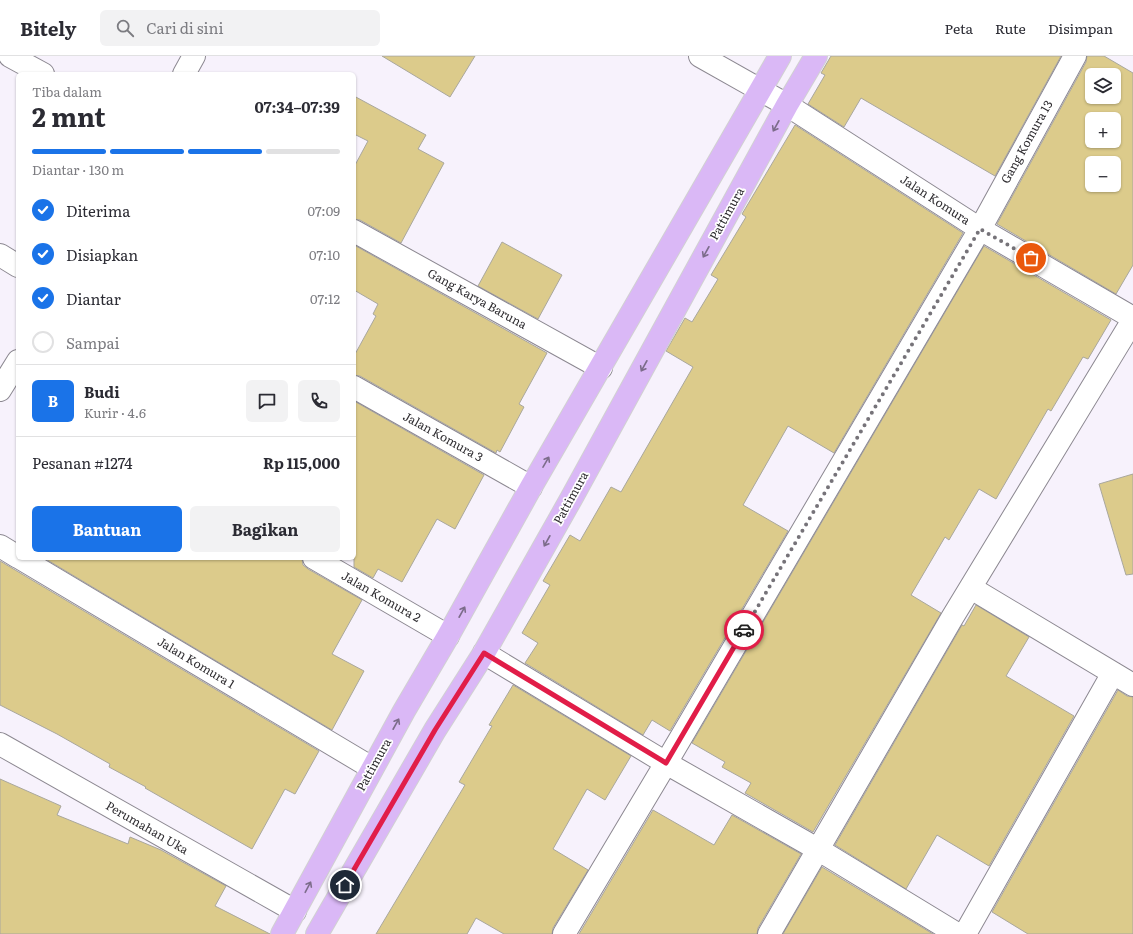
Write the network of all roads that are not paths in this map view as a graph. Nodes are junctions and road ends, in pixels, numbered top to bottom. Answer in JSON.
{"nodes":[{"id":1,"x":10,"y":56,"type":"edge"},
{"id":2,"x":194,"y":56,"type":"edge"},
{"id":3,"x":700,"y":56,"type":"edge"},
{"id":4,"x":780,"y":56,"type":"edge"},
{"id":5,"x":816,"y":56,"type":"edge"},
{"id":6,"x":1075,"y":56,"type":"edge"},
{"id":7,"x":39,"y":72,"type":"edge"},
{"id":8,"x":185,"y":72,"type":"edge"},
{"id":9,"x":760,"y":90,"type":"junction"},
{"id":10,"x":787,"y":105,"type":"junction"},
{"id":11,"x":980,"y":229,"type":"junction"},
{"id":12,"x":356,"y":232,"type":"edge"},
{"id":13,"x":0,"y":255,"type":"edge"},
{"id":14,"x":16,"y":265,"type":"edge"},
{"id":15,"x":1133,"y":319,"type":"edge"},
{"id":16,"x":16,"y":365,"type":"edge"},
{"id":17,"x":601,"y":368,"type":"junction"},
{"id":18,"x":8,"y":385,"type":"edge"},
{"id":19,"x":356,"y":388,"type":"edge"},
{"id":20,"x":531,"y":487,"type":"junction"},
{"id":21,"x":0,"y":546,"type":"edge"},
{"id":22,"x":16,"y":555,"type":"edge"},
{"id":23,"x":24,"y":560,"type":"edge"},
{"id":24,"x":317,"y":560,"type":"edge"},
{"id":25,"x":971,"y":588,"type":"junction"},
{"id":26,"x":448,"y":636,"type":"junction"},
{"id":27,"x":484,"y":653,"type":"junction"},
{"id":28,"x":1113,"y":673,"type":"junction"},
{"id":29,"x":1133,"y":685,"type":"edge"},
{"id":30,"x":0,"y":744,"type":"edge"},
{"id":31,"x":666,"y":763,"type":"junction"},
{"id":32,"x":372,"y":768,"type":"junction"},
{"id":33,"x":819,"y":850,"type":"junction"},
{"id":34,"x":295,"y":911,"type":"junction"},
{"id":35,"x":282,"y":934,"type":"edge"},
{"id":36,"x":317,"y":934,"type":"edge"},
{"id":37,"x":564,"y":934,"type":"edge"},
{"id":38,"x":769,"y":934,"type":"edge"},
{"id":39,"x":957,"y":934,"type":"edge"},
{"id":40,"x":965,"y":934,"type":"edge"}],
"edges":[{"from":1,"to":7,"type":"street"},
{"from":2,"to":8,"type":"street"},
{"from":3,"to":9,"type":"street","name":"Jalan Komura"},
{"from":4,"to":9,"type":"main road","name":"Pattimura"},
{"from":5,"to":10,"type":"main road","name":"Pattimura"},
{"from":6,"to":11,"type":"street","name":"Gang Komura 13"},
{"from":9,"to":10,"type":"street","name":"Jalan Komura"},
{"from":9,"to":17,"type":"main road","name":"Pattimura"},
{"from":10,"to":11,"type":"street","name":"Jalan Komura"},
{"from":10,"to":27,"type":"main road","name":"Pattimura","one_way":true},
{"from":11,"to":15,"type":"street","name":"Jalan Komura"},
{"from":11,"to":31,"type":"street","name":"Gang Komura 13"},
{"from":12,"to":17,"type":"street","name":"Gang Karya Baruna"},
{"from":13,"to":14,"type":"street"},
{"from":15,"to":25,"type":"street"},
{"from":16,"to":18,"type":"street"},
{"from":20,"to":17,"type":"main road","name":"Pattimura","one_way":true},
{"from":19,"to":20,"type":"street","name":"Jalan Komura 3"},
{"from":26,"to":20,"type":"main road","name":"Pattimura","one_way":true},
{"from":21,"to":22,"type":"street","name":"Jalan Komura 1"},
{"from":23,"to":32,"type":"street","name":"Jalan Komura 1"},
{"from":24,"to":26,"type":"street","name":"Jalan Komura 2"},
{"from":25,"to":28,"type":"street"},
{"from":25,"to":33,"type":"street"},
{"from":32,"to":26,"type":"main road","name":"Pattimura","one_way":true},
{"from":27,"to":31,"type":"street"},
{"from":27,"to":36,"type":"main road","name":"Pattimura"},
{"from":28,"to":29,"type":"street"},
{"from":28,"to":40,"type":"street"},
{"from":30,"to":34,"type":"street","name":"Perumahan Uka"},
{"from":31,"to":33,"type":"street"},
{"from":31,"to":37,"type":"street","name":"Gang Komura 13"},
{"from":34,"to":32,"type":"main road","name":"Pattimura","one_way":true},
{"from":33,"to":38,"type":"street"},
{"from":33,"to":39,"type":"street"},
{"from":34,"to":35,"type":"main road","name":"Pattimura"}]}
